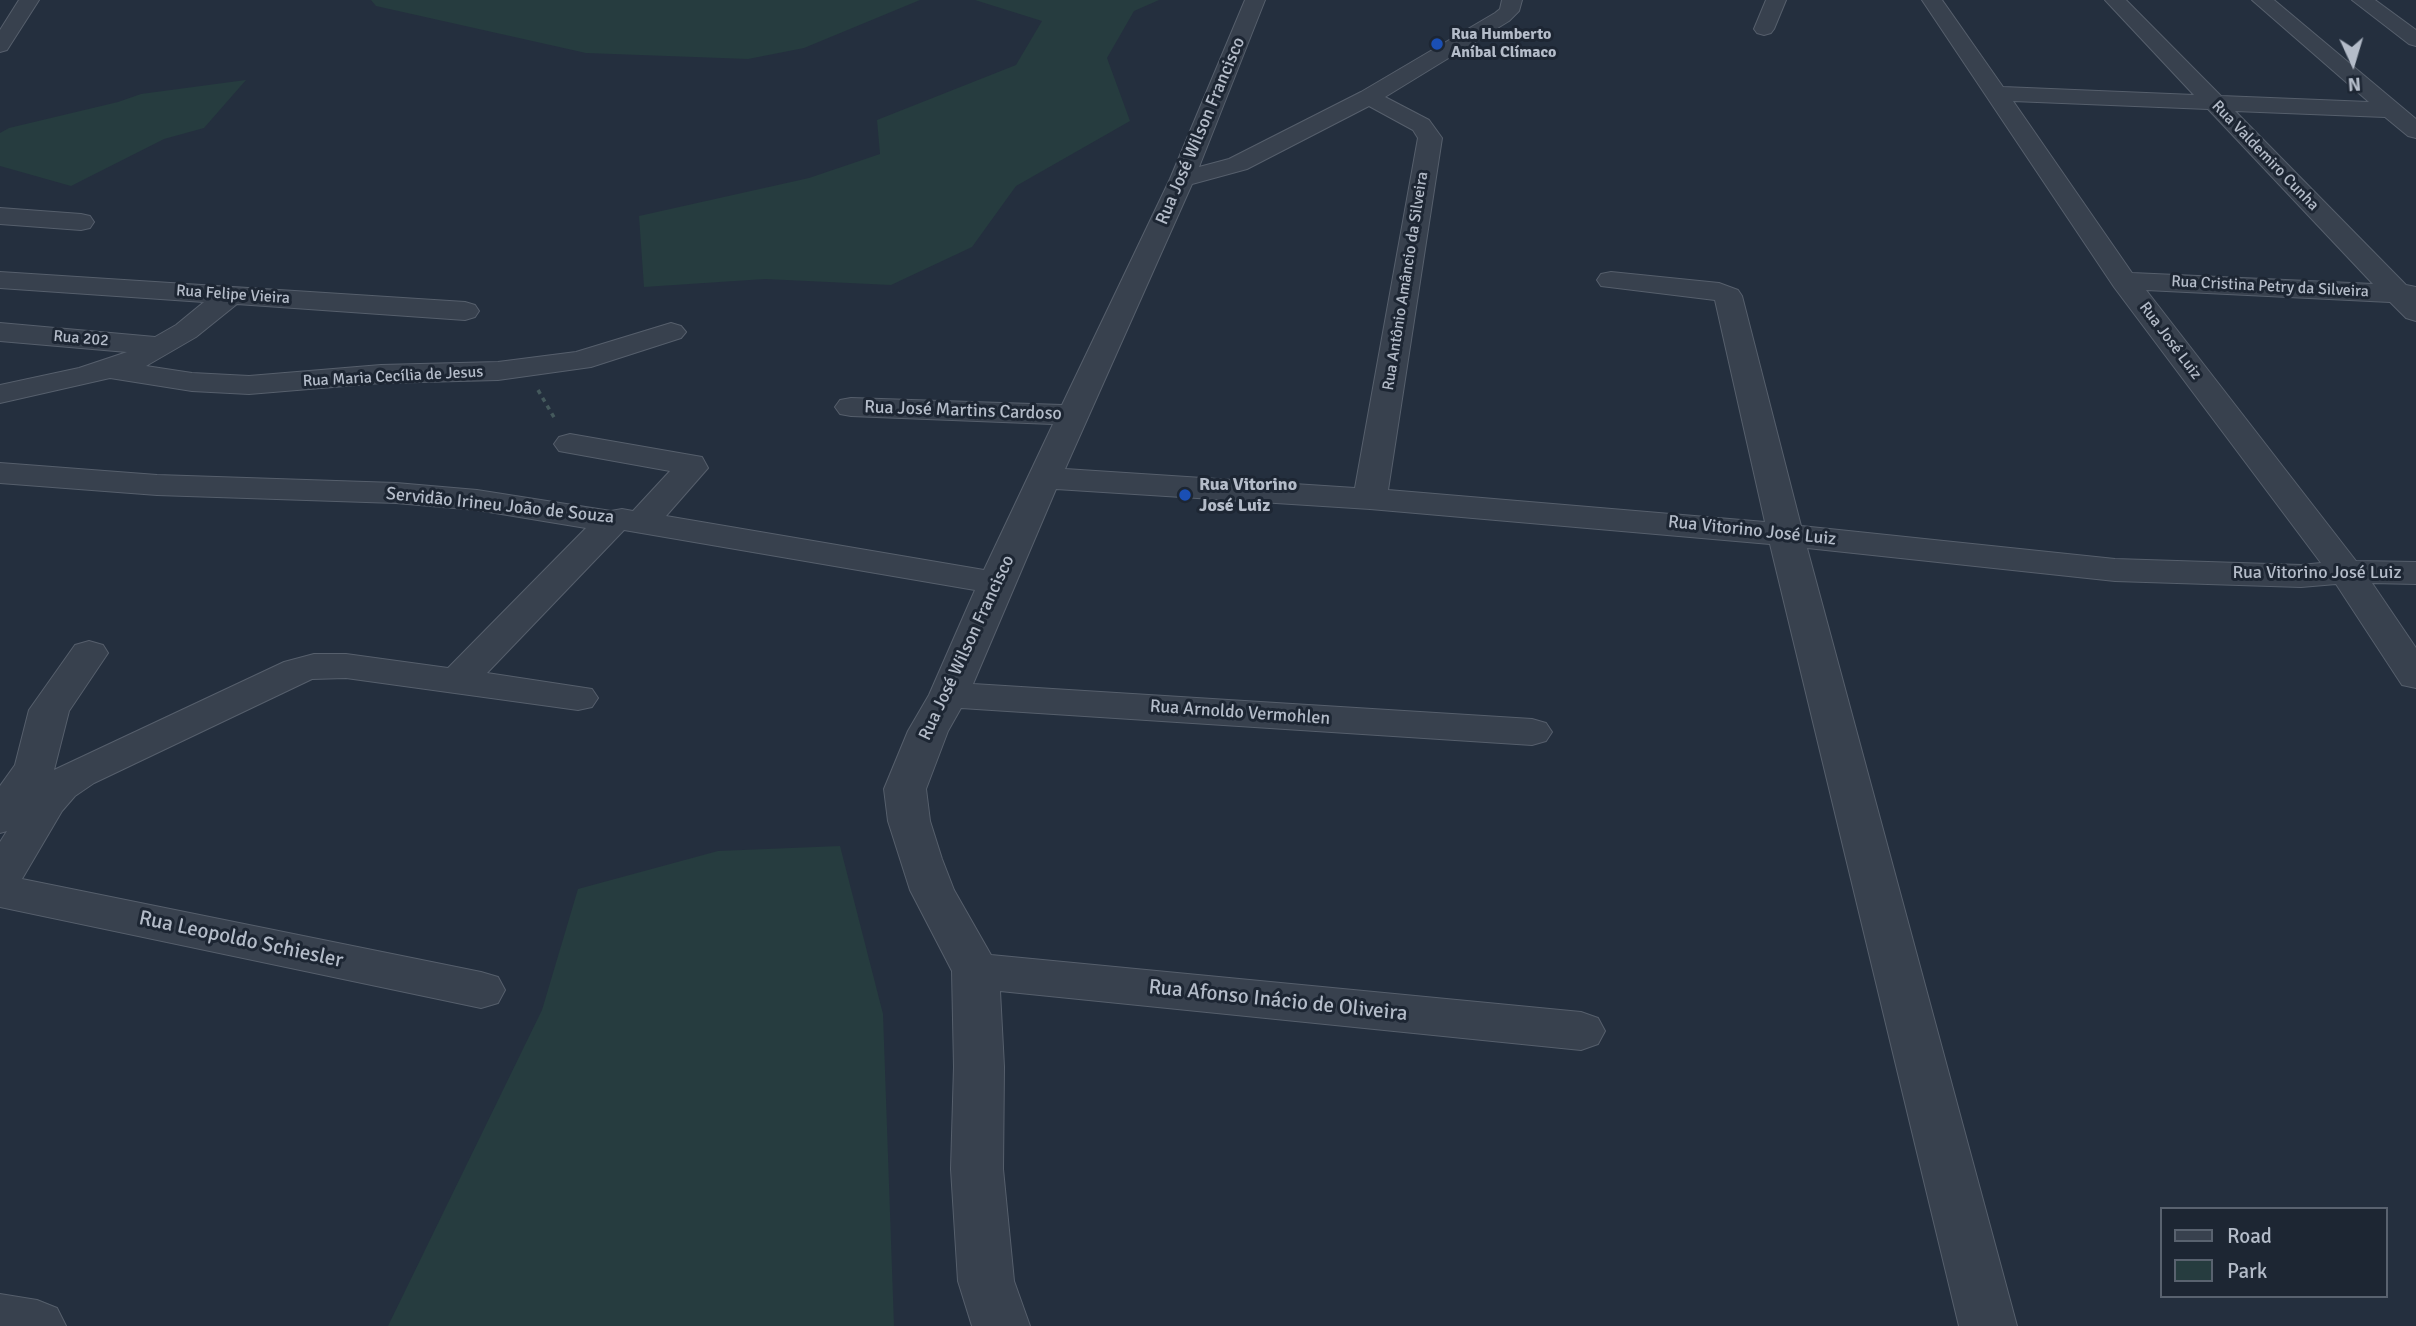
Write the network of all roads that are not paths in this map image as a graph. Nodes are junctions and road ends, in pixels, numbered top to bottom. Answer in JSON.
{"nodes":[{"id":1,"x":29,"y":0,"type":"edge"},
{"id":2,"x":1255,"y":0,"type":"edge"},
{"id":3,"x":1512,"y":0,"type":"edge"},
{"id":4,"x":1776,"y":0,"type":"edge"},
{"id":5,"x":1932,"y":0,"type":"edge"},
{"id":6,"x":2115,"y":0,"type":"edge"},
{"id":7,"x":2262,"y":0,"type":"edge"},
{"id":8,"x":2362,"y":0,"type":"edge"},
{"id":9,"x":1764,"y":29,"type":"dead end"},
{"id":10,"x":4,"y":37,"type":"edge"},
{"id":11,"x":2416,"y":40,"type":"edge"},
{"id":12,"x":1997,"y":94,"type":"junction"},
{"id":13,"x":1369,"y":97,"type":"junction"},
{"id":14,"x":2214,"y":102,"type":"junction"},
{"id":15,"x":2390,"y":110,"type":"junction"},
{"id":16,"x":2416,"y":131,"type":"edge"},
{"id":17,"x":1182,"y":179,"type":"junction"},
{"id":18,"x":0,"y":216,"type":"edge"},
{"id":19,"x":81,"y":222,"type":"dead end"},
{"id":20,"x":0,"y":280,"type":"edge"},
{"id":21,"x":1611,"y":280,"type":"dead end"},
{"id":22,"x":2124,"y":281,"type":"junction"},
{"id":23,"x":232,"y":294,"type":"junction"},
{"id":24,"x":2410,"y":300,"type":"edge"},
{"id":25,"x":465,"y":311,"type":"dead end"},
{"id":26,"x":0,"y":332,"type":"edge"},
{"id":27,"x":671,"y":332,"type":"dead end"},
{"id":28,"x":163,"y":346,"type":"junction"},
{"id":29,"x":111,"y":369,"type":"junction"},
{"id":30,"x":0,"y":394,"type":"edge"},
{"id":31,"x":851,"y":407,"type":"dead end"},
{"id":32,"x":1075,"y":415,"type":"junction"},
{"id":33,"x":570,"y":444,"type":"road end"},
{"id":34,"x":0,"y":473,"type":"edge"},
{"id":35,"x":1046,"y":478,"type":"junction"},
{"id":36,"x":1370,"y":499,"type":"junction"},
{"id":37,"x":626,"y":523,"type":"junction"},
{"id":38,"x":1786,"y":536,"type":"junction"},
{"id":39,"x":2346,"y":572,"type":"junction"},
{"id":40,"x":2416,"y":573,"type":"edge"},
{"id":41,"x":996,"y":583,"type":"junction"},
{"id":42,"x":89,"y":653,"type":"dead end"},
{"id":43,"x":2416,"y":676,"type":"edge"},
{"id":44,"x":458,"y":680,"type":"junction"},
{"id":45,"x":949,"y":695,"type":"junction"},
{"id":46,"x":578,"y":698,"type":"dead end"},
{"id":47,"x":1532,"y":732,"type":"dead end"},
{"id":48,"x":0,"y":818,"type":"edge"},
{"id":49,"x":0,"y":878,"type":"edge"},
{"id":50,"x":0,"y":891,"type":"edge"},
{"id":51,"x":976,"y":971,"type":"junction"},
{"id":52,"x":481,"y":990,"type":"dead end"},
{"id":53,"x":1581,"y":1031,"type":"dead end"},
{"id":54,"x":0,"y":1321,"type":"edge"},
{"id":55,"x":37,"y":1326,"type":"edge"},
{"id":56,"x":1001,"y":1326,"type":"edge"},
{"id":57,"x":1989,"y":1326,"type":"edge"}],
"edges":[{"from":1,"to":10,"type":"street"},
{"from":2,"to":17,"type":"street","name":"Rua José Wilson Francisco"},
{"from":3,"to":13,"type":"street"},
{"from":4,"to":9,"type":"street"},
{"from":5,"to":12,"type":"street","name":"Rua José Luiz"},
{"from":6,"to":14,"type":"street","name":"Rua Valdemiro Cunha"},
{"from":7,"to":15,"type":"street"},
{"from":8,"to":11,"type":"street"},
{"from":12,"to":14,"type":"street"},
{"from":12,"to":22,"type":"street","name":"Rua José Luiz"},
{"from":13,"to":17,"type":"street"},
{"from":13,"to":36,"type":"street","name":"Rua Antônio Amâncio da Silveira"},
{"from":14,"to":15,"type":"street"},
{"from":14,"to":24,"type":"street","name":"Rua Valdemiro Cunha"},
{"from":15,"to":16,"type":"street"},
{"from":17,"to":32,"type":"street","name":"Rua José Wilson Francisco"},
{"from":18,"to":19,"type":"street"},
{"from":20,"to":23,"type":"street","name":"Rua Felipe Vieira"},
{"from":21,"to":38,"type":"street"},
{"from":22,"to":24,"type":"street","name":"Rua Cristina Petry da Silveira"},
{"from":22,"to":39,"type":"street","name":"Rua José Luiz"},
{"from":23,"to":25,"type":"street","name":"Rua Felipe Vieira"},
{"from":23,"to":28,"type":"street"},
{"from":26,"to":28,"type":"street","name":"Rua 202"},
{"from":27,"to":29,"type":"street","name":"Rua Maria Cecília de Jesus"},
{"from":28,"to":29,"type":"street"},
{"from":29,"to":30,"type":"street"},
{"from":31,"to":32,"type":"street","name":"Rua José Martins Cardoso"},
{"from":32,"to":35,"type":"street","name":"Rua José Wilson Francisco"},
{"from":33,"to":37,"type":"street"},
{"from":34,"to":37,"type":"street","name":"Servidão Irineu João de Souza"},
{"from":35,"to":36,"type":"street","name":"Rua Vitorino José Luiz"},
{"from":35,"to":41,"type":"street","name":"Rua José Wilson Francisco"},
{"from":36,"to":38,"type":"street","name":"Rua Vitorino José Luiz"},
{"from":37,"to":41,"type":"street","name":"Servidão Irineu João de Souza"},
{"from":37,"to":44,"type":"street"},
{"from":38,"to":39,"type":"street","name":"Rua Vitorino José Luiz"},
{"from":38,"to":57,"type":"street"},
{"from":39,"to":40,"type":"street","name":"Rua Vitorino José Luiz"},
{"from":39,"to":43,"type":"street","name":"Rua José Luiz"},
{"from":41,"to":45,"type":"street","name":"Rua José Wilson Francisco"},
{"from":42,"to":48,"type":"street"},
{"from":44,"to":46,"type":"street"},
{"from":44,"to":49,"type":"street"},
{"from":45,"to":47,"type":"street","name":"Rua Arnoldo Vermohlen"},
{"from":45,"to":51,"type":"street","name":"Rua José Wilson Francisco"},
{"from":50,"to":52,"type":"street","name":"Rua Leopoldo Schiesler"},
{"from":51,"to":53,"type":"street","name":"Rua Afonso Inácio de Oliveira"},
{"from":51,"to":56,"type":"street","name":"Rua José Wilson Francisco"},
{"from":54,"to":55,"type":"street"}]}
